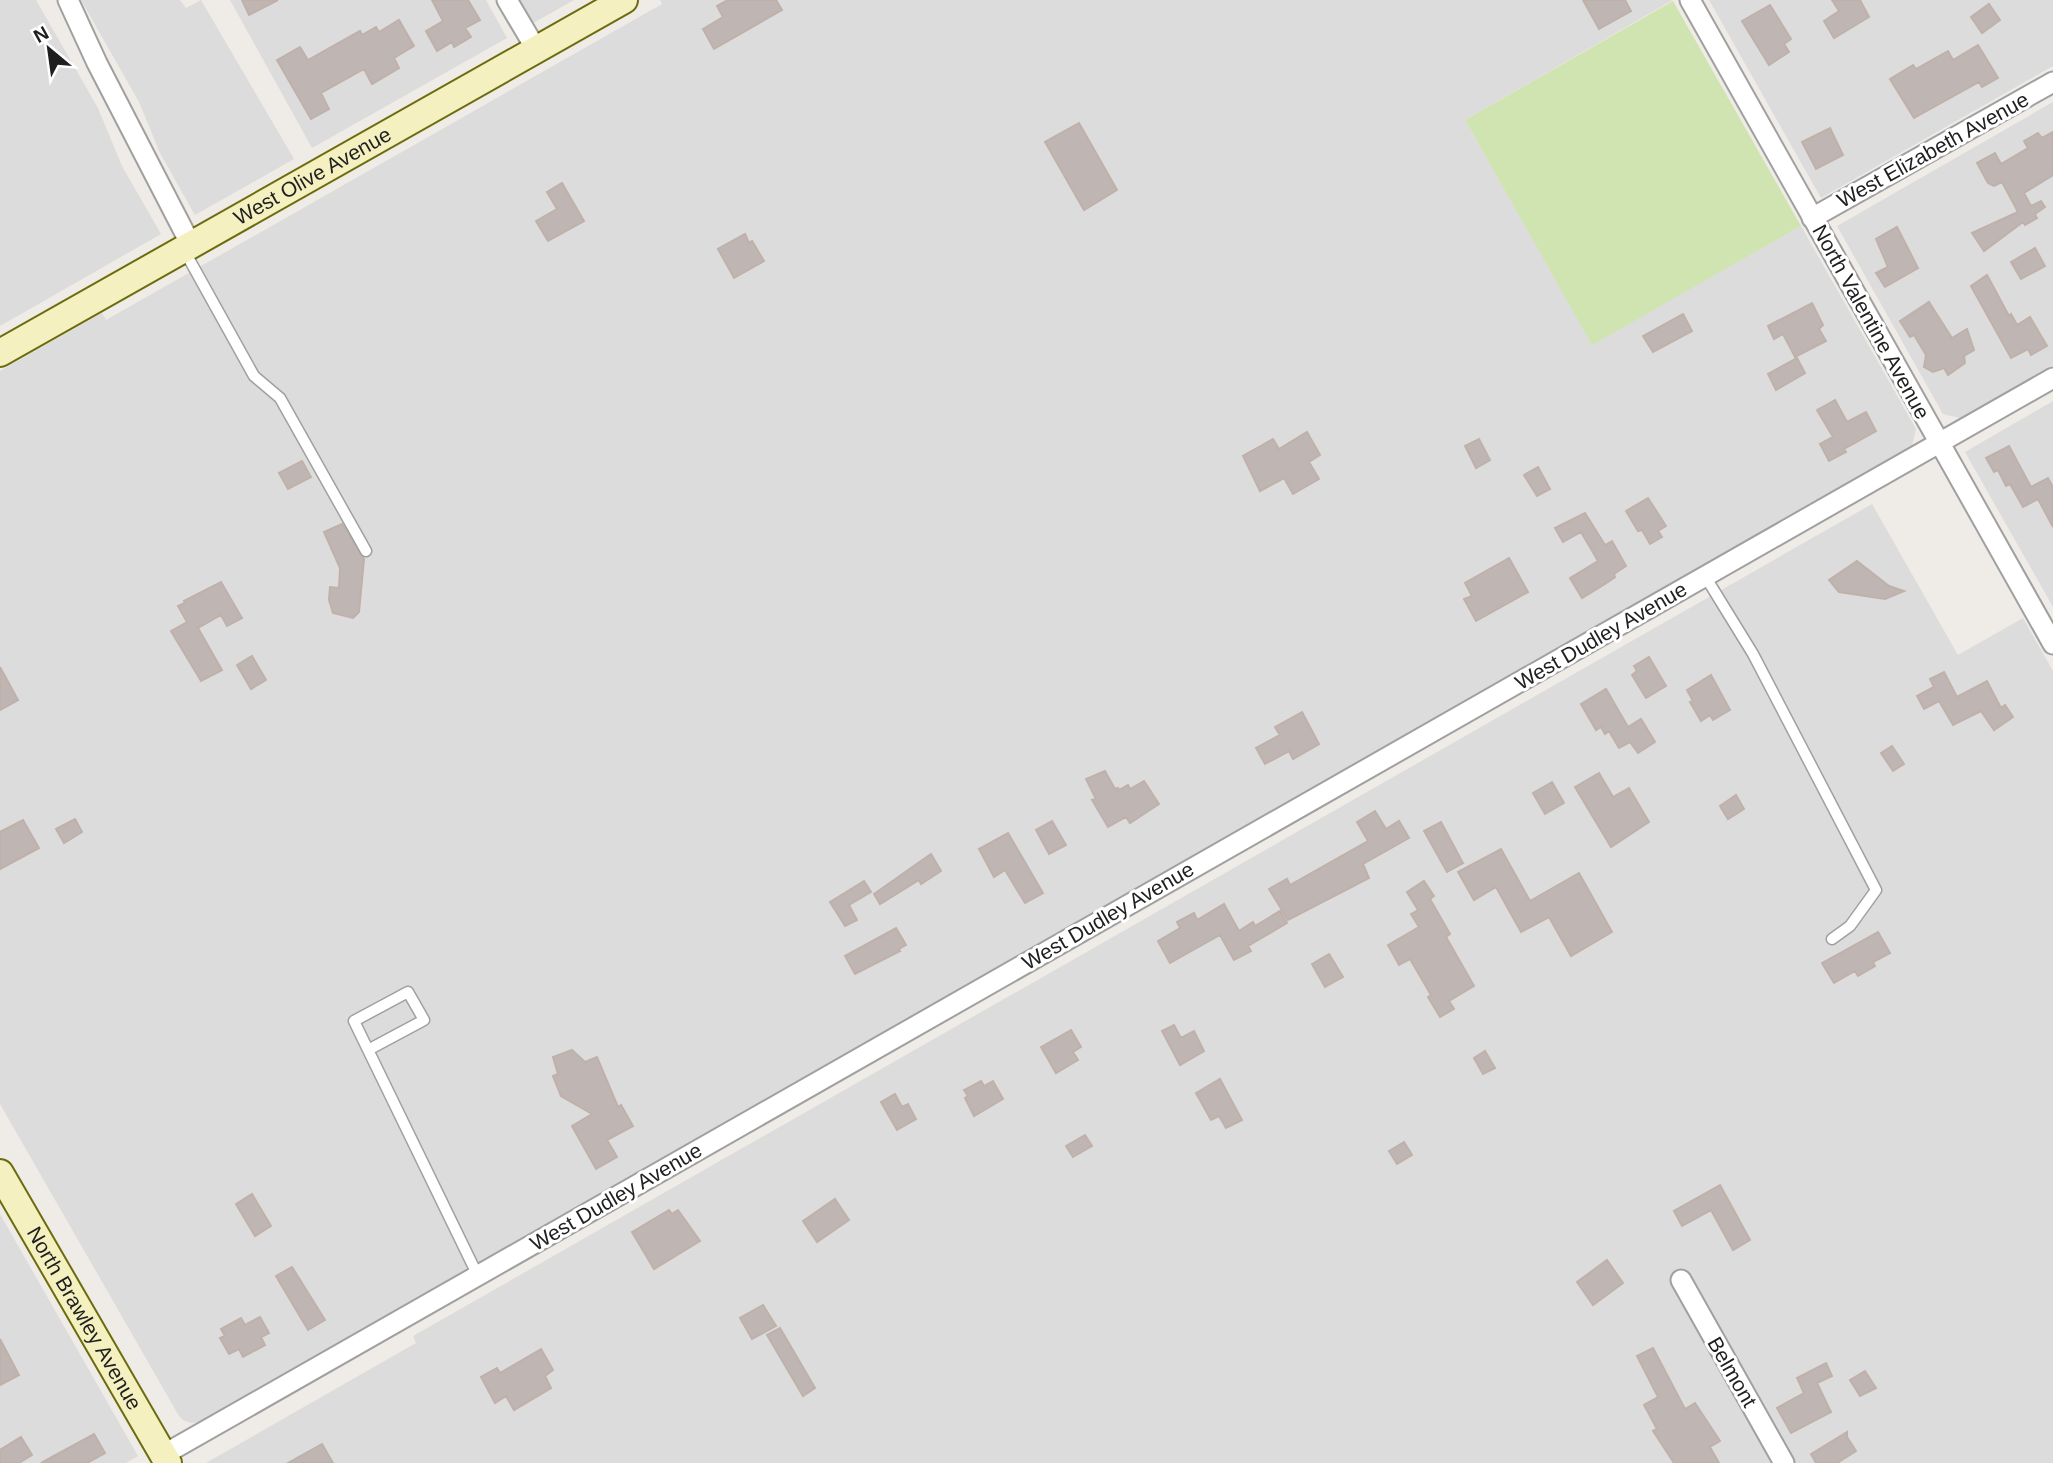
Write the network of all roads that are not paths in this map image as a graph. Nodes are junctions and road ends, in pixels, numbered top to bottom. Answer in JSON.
{"nodes":[{"id":1,"x":68,"y":0,"type":"edge"},
{"id":2,"x":507,"y":0,"type":"edge"},
{"id":3,"x":624,"y":0,"type":"edge"},
{"id":4,"x":1690,"y":0,"type":"edge"},
{"id":5,"x":536,"y":50,"type":"junction"},
{"id":6,"x":2053,"y":82,"type":"edge"},
{"id":7,"x":1812,"y":218,"type":"junction"},
{"id":8,"x":188,"y":247,"type":"junction"},
{"id":9,"x":0,"y":352,"type":"edge"},
{"id":10,"x":2053,"y":378,"type":"edge"},
{"id":11,"x":1939,"y":443,"type":"junction"},
{"id":12,"x":366,"y":551,"type":"dead end"},
{"id":13,"x":1705,"y":576,"type":"junction"},
{"id":14,"x":2053,"y":644,"type":"edge"},
{"id":15,"x":1832,"y":939,"type":"dead end"},
{"id":16,"x":368,"y":1050,"type":"junction"},
{"id":17,"x":0,"y":1173,"type":"edge"},
{"id":18,"x":478,"y":1276,"type":"junction"},
{"id":19,"x":1681,"y":1280,"type":"dead end"},
{"id":20,"x":166,"y":1459,"type":"edge"},
{"id":21,"x":1784,"y":1463,"type":"edge"}],
"edges":[{"from":1,"to":8,"type":"street"},
{"from":2,"to":5,"type":"street"},
{"from":3,"to":5,"type":"main road","name":"West Olive Avenue"},
{"from":4,"to":7,"type":"street","name":"North Valentine Avenue"},
{"from":5,"to":8,"type":"main road","name":"West Olive Avenue"},
{"from":6,"to":7,"type":"street","name":"West Elizabeth Avenue"},
{"from":7,"to":11,"type":"street","name":"North Valentine Avenue"},
{"from":8,"to":9,"type":"main road","name":"West Olive Avenue"},
{"from":8,"to":12,"type":"lane"},
{"from":10,"to":11,"type":"street","name":"West Dudley Avenue"},
{"from":11,"to":13,"type":"street","name":"West Dudley Avenue"},
{"from":11,"to":14,"type":"street","name":"North Valentine Avenue"},
{"from":13,"to":15,"type":"lane"},
{"from":13,"to":18,"type":"street","name":"West Dudley Avenue"},
{"from":16,"to":16,"type":"lane"},
{"from":16,"to":18,"type":"lane"},
{"from":17,"to":20,"type":"main road","name":"North Brawley Avenue"},
{"from":18,"to":20,"type":"street","name":"West Dudley Avenue"},
{"from":19,"to":21,"type":"street","name":"Belmont"}]}
